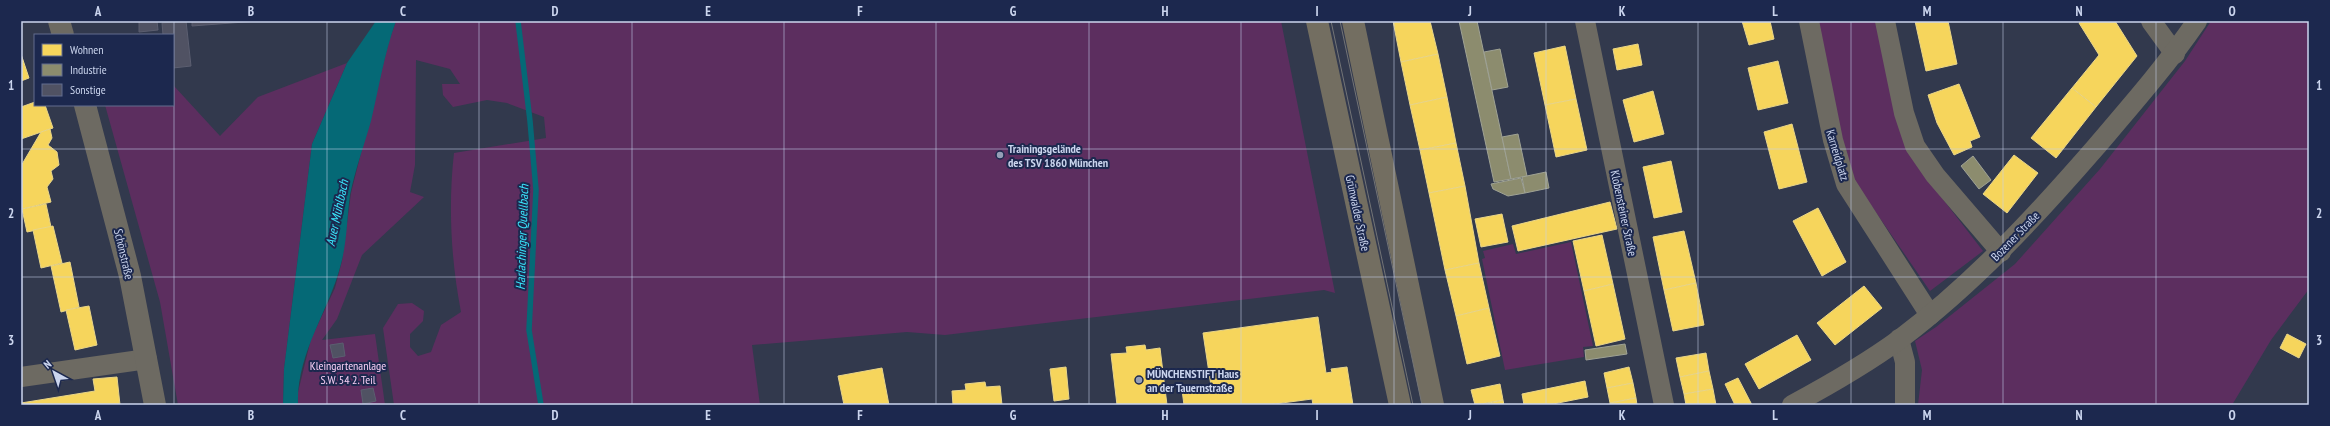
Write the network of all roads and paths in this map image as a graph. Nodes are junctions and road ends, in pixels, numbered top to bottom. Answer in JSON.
{"nodes":[{"id":1,"x":59,"y":21,"type":"edge"},
{"id":2,"x":1316,"y":21,"type":"edge"},
{"id":3,"x":1353,"y":21,"type":"edge"},
{"id":4,"x":1585,"y":21,"type":"edge"},
{"id":5,"x":1809,"y":21,"type":"edge"},
{"id":6,"x":1885,"y":21,"type":"edge"},
{"id":7,"x":2151,"y":21,"type":"edge"},
{"id":8,"x":2197,"y":21,"type":"edge"},
{"id":9,"x":63,"y":34,"type":"edge"},
{"id":10,"x":2174,"y":54,"type":"junction"},
{"id":11,"x":85,"y":106,"type":"edge"},
{"id":12,"x":2001,"y":252,"type":"junction"},
{"id":13,"x":1930,"y":315,"type":"junction"},
{"id":14,"x":1899,"y":339,"type":"junction"},
{"id":15,"x":147,"y":359,"type":"junction"},
{"id":16,"x":21,"y":377,"type":"edge"},
{"id":17,"x":155,"y":405,"type":"edge"},
{"id":18,"x":1400,"y":405,"type":"edge"},
{"id":19,"x":1433,"y":405,"type":"edge"},
{"id":20,"x":1664,"y":405,"type":"edge"},
{"id":21,"x":1792,"y":405,"type":"edge"},
{"id":22,"x":1904,"y":405,"type":"edge"}],
"edges":[{"from":1,"to":9,"type":"street"},
{"from":2,"to":18,"type":"main road","name":"Grünwalder Straße"},
{"from":3,"to":19,"type":"main road"},
{"from":4,"to":20,"type":"street","name":"Klobensteiner Straße"},
{"from":5,"to":13,"type":"street","name":"Karneidplatz"},
{"from":6,"to":12,"type":"street"},
{"from":7,"to":10,"type":"street"},
{"from":8,"to":10,"type":"street","name":"Bozener Straße"},
{"from":10,"to":12,"type":"street","name":"Bozener Straße"},
{"from":11,"to":15,"type":"street","name":"Schönstraße"},
{"from":12,"to":13,"type":"street","name":"Bozener Straße"},
{"from":13,"to":14,"type":"street","name":"Bozener Straße"},
{"from":14,"to":21,"type":"street","name":"Bozener Straße"},
{"from":14,"to":22,"type":"street"},
{"from":15,"to":16,"type":"street"},
{"from":15,"to":17,"type":"street","name":"Schönstraße"}]}
